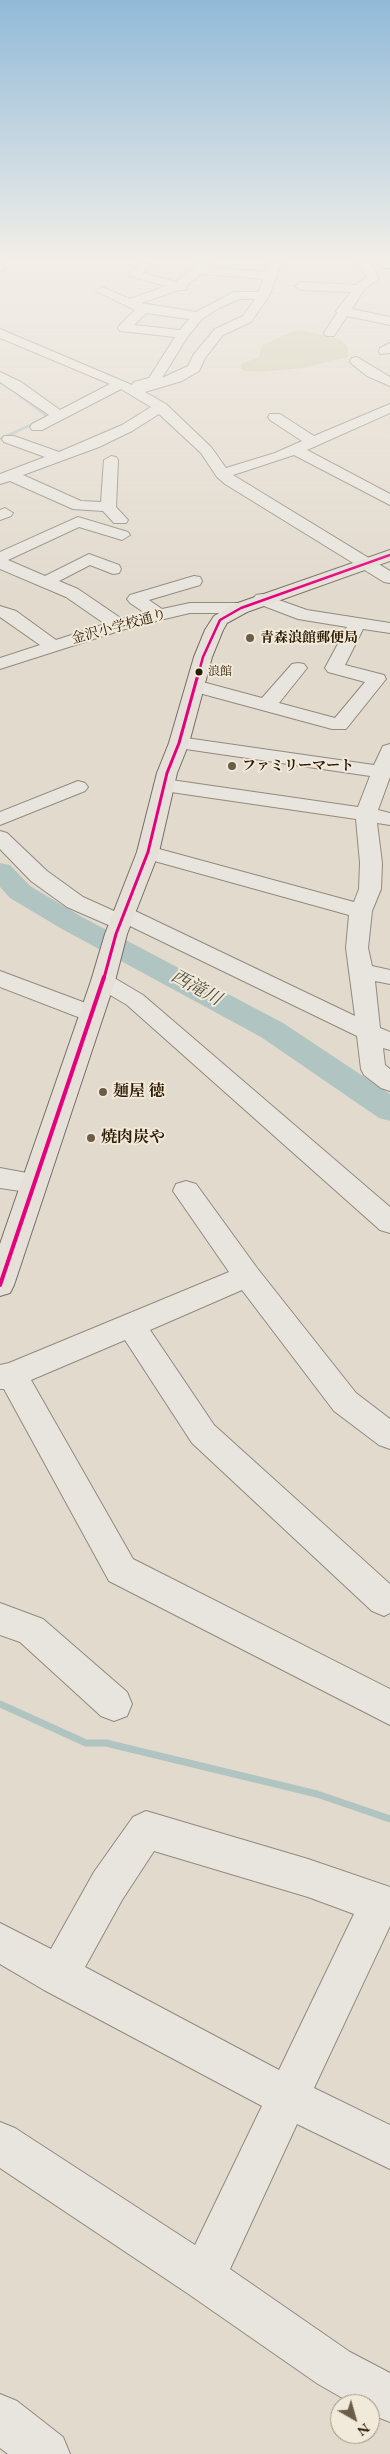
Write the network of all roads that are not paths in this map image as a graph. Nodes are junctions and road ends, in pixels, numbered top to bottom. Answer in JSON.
{"nodes":[{"id":1,"x":92,"y":373,"type":"edge"},
{"id":2,"x":159,"y":373,"type":"edge"},
{"id":3,"x":189,"y":373,"type":"edge"},
{"id":4,"x":371,"y":373,"type":"edge"},
{"id":5,"x":0,"y":376,"type":"edge"},
{"id":6,"x":390,"y":382,"type":"edge"},
{"id":7,"x":128,"y":388,"type":"junction"},
{"id":8,"x":161,"y":407,"type":"junction"},
{"id":9,"x":386,"y":413,"type":"edge"},
{"id":10,"x":59,"y":416,"type":"junction"},
{"id":11,"x":275,"y":417,"type":"dead end"},
{"id":12,"x":37,"y":427,"type":"dead end"},
{"id":13,"x":9,"y":439,"type":"dead end"},
{"id":14,"x":313,"y":442,"type":"junction"},
{"id":15,"x":296,"y":450,"type":"junction"},
{"id":16,"x":58,"y":457,"type":"junction"},
{"id":17,"x":111,"y":460,"type":"dead end"},
{"id":18,"x":222,"y":474,"type":"junction"},
{"id":19,"x":5,"y":477,"type":"edge"},
{"id":20,"x":390,"y":500,"type":"edge"},
{"id":21,"x":108,"y":507,"type":"junction"},
{"id":22,"x":390,"y":555,"type":"edge"},
{"id":23,"x":0,"y":558,"type":"edge"},
{"id":24,"x":0,"y":564,"type":"edge"},
{"id":25,"x":364,"y":564,"type":"junction"},
{"id":26,"x":113,"y":570,"type":"dead end"},
{"id":27,"x":390,"y":578,"type":"edge"},
{"id":28,"x":194,"y":581,"type":"dead end"},
{"id":29,"x":45,"y":582,"type":"junction"},
{"id":30,"x":262,"y":599,"type":"junction"},
{"id":31,"x":241,"y":608,"type":"junction"},
{"id":32,"x":0,"y":611,"type":"edge"},
{"id":33,"x":159,"y":615,"type":"junction"},
{"id":34,"x":358,"y":624,"type":"junction"},
{"id":35,"x":119,"y":625,"type":"junction"},
{"id":36,"x":390,"y":628,"type":"edge"},
{"id":37,"x":53,"y":646,"type":"junction"},
{"id":38,"x":0,"y":664,"type":"edge"},
{"id":39,"x":298,"y":668,"type":"dead end"},
{"id":40,"x":195,"y":686,"type":"junction"},
{"id":41,"x":267,"y":705,"type":"junction"},
{"id":42,"x":179,"y":743,"type":"junction"},
{"id":43,"x":390,"y":750,"type":"edge"},
{"id":44,"x":164,"y":784,"type":"junction"},
{"id":45,"x":383,"y":784,"type":"edge"},
{"id":46,"x":78,"y":788,"type":"dead end"},
{"id":47,"x":366,"y":814,"type":"junction"},
{"id":48,"x":0,"y":819,"type":"edge"},
{"id":49,"x":390,"y":819,"type":"edge"},
{"id":50,"x":368,"y":836,"type":"junction"},
{"id":51,"x":0,"y":837,"type":"edge"},
{"id":52,"x":390,"y":842,"type":"edge"},
{"id":53,"x":148,"y":852,"type":"junction"},
{"id":54,"x":380,"y":891,"type":"edge"},
{"id":55,"x":361,"y":911,"type":"junction"},
{"id":56,"x":120,"y":923,"type":"junction"},
{"id":57,"x":106,"y":970,"type":"junction"},
{"id":58,"x":362,"y":971,"type":"junction"},
{"id":59,"x":390,"y":977,"type":"edge"},
{"id":60,"x":0,"y":978,"type":"edge"},
{"id":61,"x":91,"y":1014,"type":"junction"},
{"id":62,"x":367,"y":1031,"type":"junction"},
{"id":63,"x":390,"y":1042,"type":"edge"},
{"id":64,"x":390,"y":1082,"type":"edge"},
{"id":65,"x":0,"y":1178,"type":"edge"},
{"id":66,"x":34,"y":1183,"type":"junction"},
{"id":67,"x":186,"y":1190,"type":"dead end"},
{"id":68,"x":390,"y":1223,"type":"edge"},
{"id":69,"x":247,"y":1276,"type":"junction"},
{"id":70,"x":0,"y":1285,"type":"edge"},
{"id":71,"x":130,"y":1324,"type":"junction"},
{"id":72,"x":6,"y":1376,"type":"edge"},
{"id":73,"x":390,"y":1436,"type":"edge"},
{"id":74,"x":384,"y":1600,"type":"dead end"},
{"id":75,"x":0,"y":1619,"type":"edge"},
{"id":76,"x":114,"y":1704,"type":"dead end"},
{"id":77,"x":390,"y":1708,"type":"edge"},
{"id":78,"x":385,"y":1904,"type":"edge"},
{"id":79,"x":0,"y":1943,"type":"edge"},
{"id":80,"x":58,"y":1976,"type":"junction"},
{"id":81,"x":288,"y":2097,"type":"junction"},
{"id":82,"x":0,"y":2143,"type":"edge"},
{"id":83,"x":390,"y":2148,"type":"edge"},
{"id":84,"x":204,"y":2278,"type":"junction"},
{"id":85,"x":390,"y":2399,"type":"edge"},
{"id":86,"x":0,"y":2418,"type":"edge"},
{"id":87,"x":46,"y":2454,"type":"edge"}],
"edges":[{"from":1,"to":7,"type":"street"},
{"from":2,"to":7,"type":"street"},
{"from":3,"to":7,"type":"street"},
{"from":4,"to":6,"type":"street"},
{"from":5,"to":10,"type":"street"},
{"from":7,"to":8,"type":"street"},
{"from":7,"to":10,"type":"street"},
{"from":8,"to":16,"type":"street"},
{"from":8,"to":18,"type":"street"},
{"from":9,"to":14,"type":"street"},
{"from":10,"to":12,"type":"street"},
{"from":11,"to":14,"type":"street"},
{"from":13,"to":16,"type":"street"},
{"from":14,"to":15,"type":"street"},
{"from":15,"to":18,"type":"street"},
{"from":15,"to":20,"type":"street"},
{"from":16,"to":19,"type":"street"},
{"from":17,"to":21,"type":"street"},
{"from":18,"to":25,"type":"street"},
{"from":19,"to":21,"type":"street"},
{"from":21,"to":23,"type":"street"},
{"from":22,"to":25,"type":"main road"},
{"from":24,"to":29,"type":"street"},
{"from":25,"to":27,"type":"street"},
{"from":25,"to":30,"type":"main road"},
{"from":26,"to":29,"type":"street"},
{"from":28,"to":33,"type":"street"},
{"from":29,"to":35,"type":"street"},
{"from":30,"to":31,"type":"main road"},
{"from":30,"to":34,"type":"street"},
{"from":31,"to":33,"type":"street","name":"金沢小学校通り"},
{"from":31,"to":40,"type":"main road"},
{"from":32,"to":37,"type":"street"},
{"from":33,"to":35,"type":"street","name":"金沢小学校通り"},
{"from":34,"to":36,"type":"street"},
{"from":34,"to":41,"type":"street"},
{"from":35,"to":37,"type":"street","name":"金沢小学校通り"},
{"from":37,"to":38,"type":"street","name":"金沢小学校通り"},
{"from":39,"to":41,"type":"street"},
{"from":40,"to":41,"type":"street"},
{"from":40,"to":42,"type":"main road"},
{"from":42,"to":44,"type":"main road"},
{"from":42,"to":45,"type":"street"},
{"from":43,"to":45,"type":"street"},
{"from":44,"to":47,"type":"street"},
{"from":44,"to":53,"type":"main road"},
{"from":45,"to":47,"type":"street"},
{"from":46,"to":48,"type":"street"},
{"from":47,"to":49,"type":"street"},
{"from":47,"to":50,"type":"street"},
{"from":50,"to":52,"type":"street"},
{"from":50,"to":54,"type":"street"},
{"from":51,"to":56,"type":"street"},
{"from":53,"to":55,"type":"street"},
{"from":53,"to":56,"type":"main road"},
{"from":54,"to":55,"type":"street"},
{"from":55,"to":58,"type":"street"},
{"from":56,"to":57,"type":"main road"},
{"from":56,"to":62,"type":"street"},
{"from":57,"to":61,"type":"main road"},
{"from":57,"to":68,"type":"street"},
{"from":58,"to":59,"type":"street"},
{"from":58,"to":62,"type":"street"},
{"from":60,"to":61,"type":"street"},
{"from":61,"to":66,"type":"main road"},
{"from":62,"to":63,"type":"street"},
{"from":62,"to":64,"type":"street"},
{"from":65,"to":66,"type":"street"},
{"from":66,"to":70,"type":"main road"},
{"from":67,"to":69,"type":"street"},
{"from":69,"to":71,"type":"street"},
{"from":69,"to":73,"type":"street"},
{"from":71,"to":72,"type":"street"},
{"from":71,"to":74,"type":"street"},
{"from":72,"to":77,"type":"street"},
{"from":75,"to":76,"type":"street"},
{"from":78,"to":80,"type":"street"},
{"from":78,"to":81,"type":"street"},
{"from":79,"to":80,"type":"street"},
{"from":80,"to":81,"type":"street"},
{"from":81,"to":83,"type":"street"},
{"from":81,"to":84,"type":"street"},
{"from":82,"to":84,"type":"street"},
{"from":84,"to":85,"type":"street"},
{"from":86,"to":87,"type":"street"}]}
